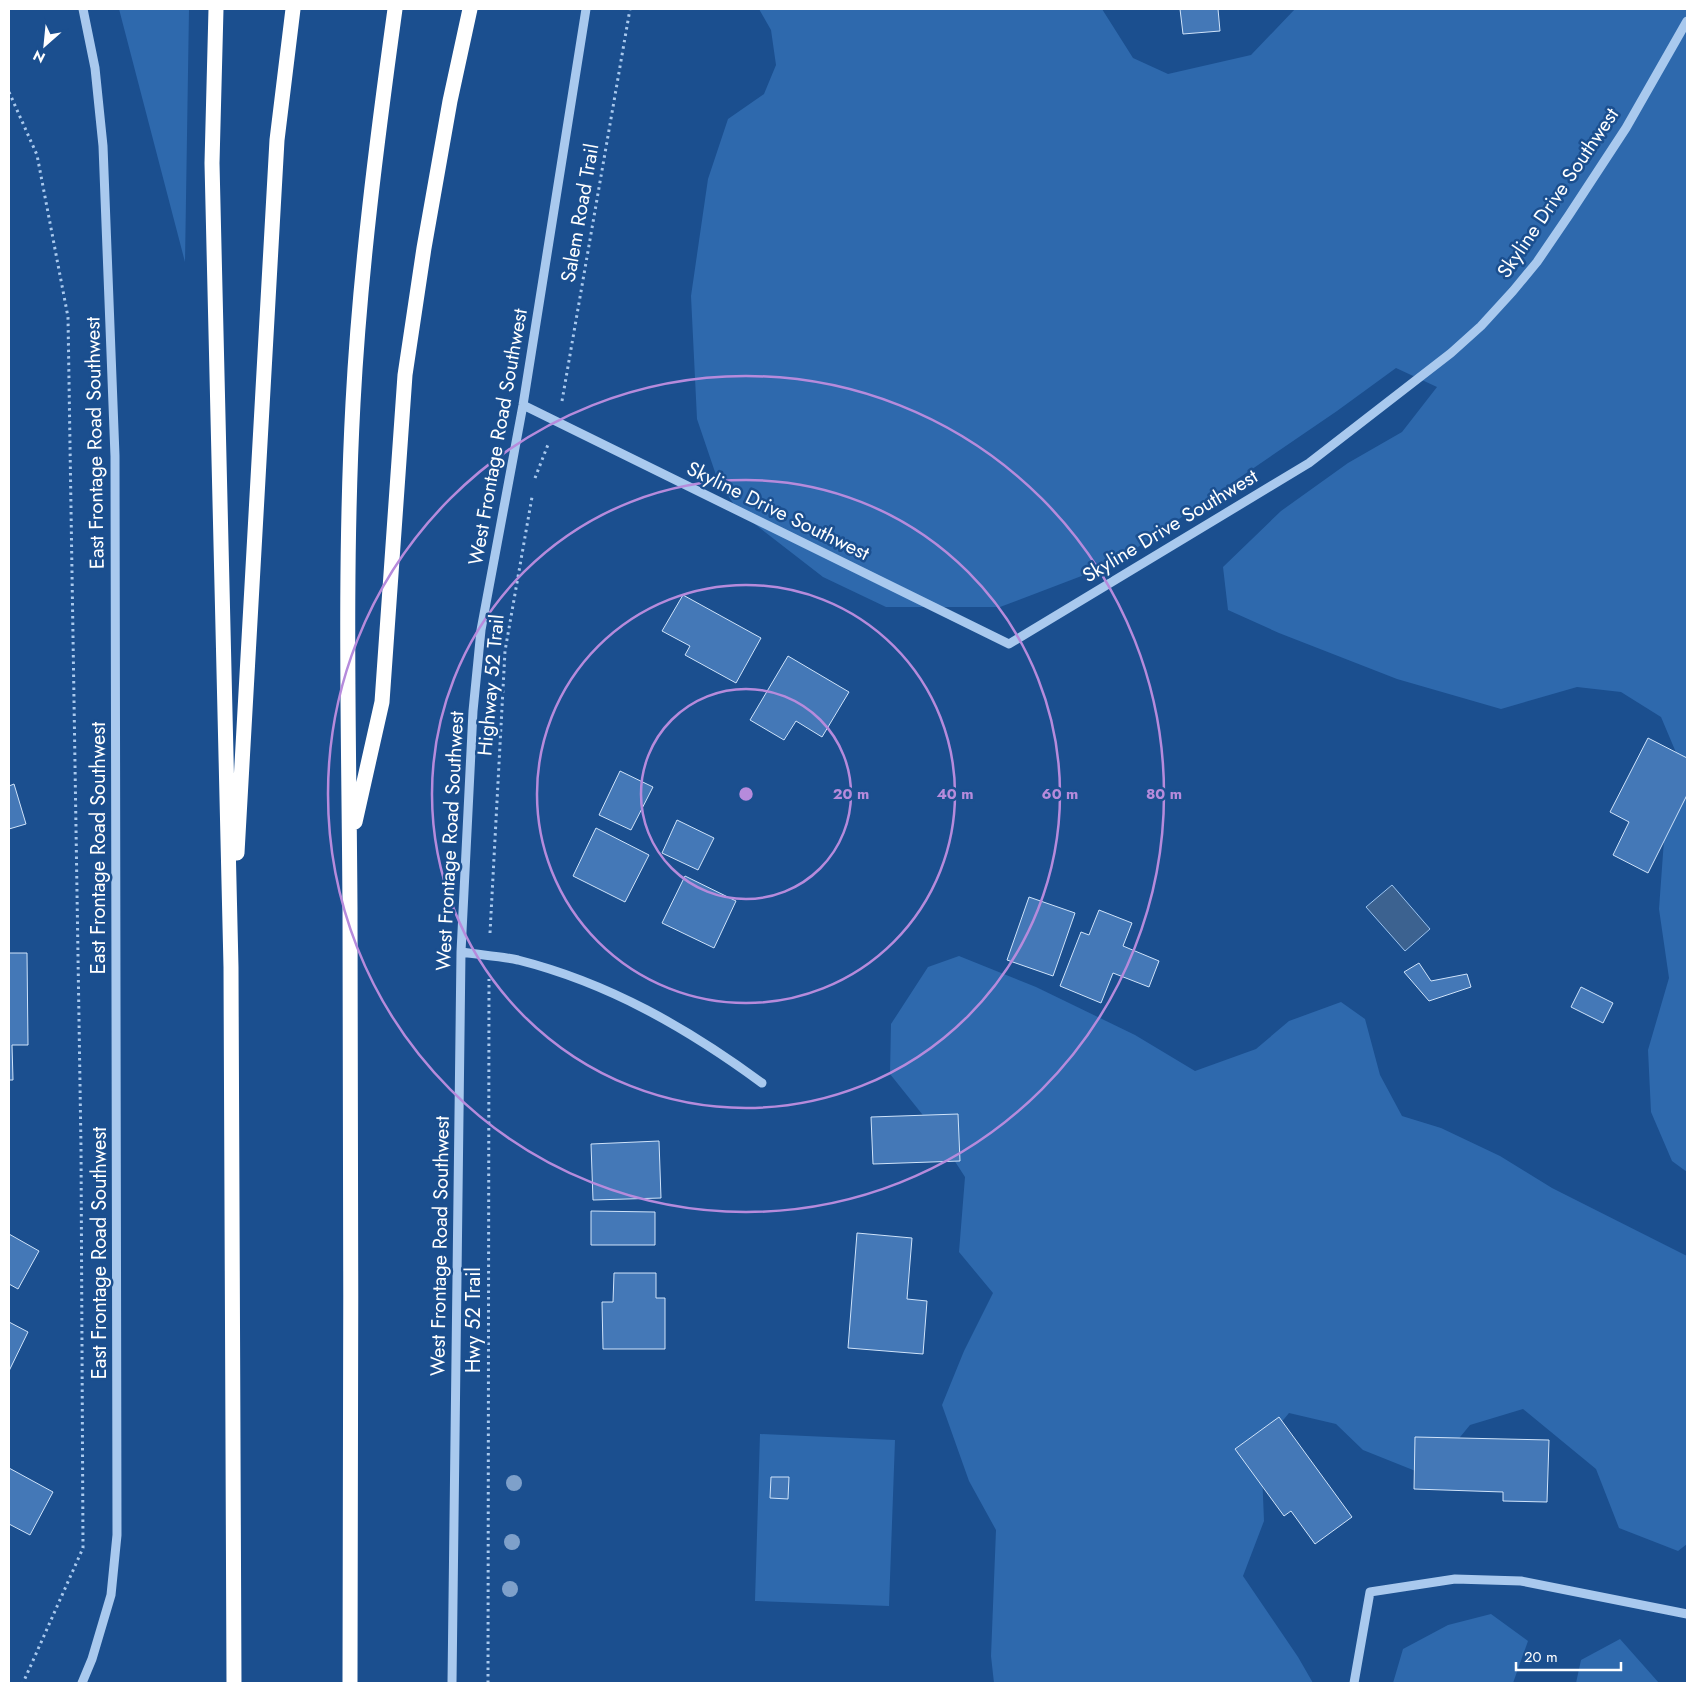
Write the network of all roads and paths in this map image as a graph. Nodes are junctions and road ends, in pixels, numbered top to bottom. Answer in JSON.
{"nodes":[{"id":1,"x":83,"y":9,"type":"edge"},
{"id":2,"x":216,"y":9,"type":"edge"},
{"id":3,"x":293,"y":9,"type":"edge"},
{"id":4,"x":394,"y":9,"type":"edge"},
{"id":5,"x":470,"y":9,"type":"edge"},
{"id":6,"x":586,"y":9,"type":"edge"},
{"id":7,"x":630,"y":9,"type":"edge"},
{"id":8,"x":1687,"y":21,"type":"edge"},
{"id":9,"x":9,"y":92,"type":"edge"},
{"id":10,"x":523,"y":405,"type":"junction"},
{"id":11,"x":558,"y":422,"type":"junction"},
{"id":12,"x":534,"y":486,"type":"dead end"},
{"id":13,"x":532,"y":495,"type":"dead end"},
{"id":14,"x":350,"y":847,"type":"junction"},
{"id":15,"x":461,"y":952,"type":"junction"},
{"id":16,"x":489,"y":956,"type":"junction"},
{"id":17,"x":231,"y":967,"type":"junction"},
{"id":18,"x":762,"y":1082,"type":"dead end"},
{"id":19,"x":1687,"y":1614,"type":"edge"},
{"id":20,"x":23,"y":1683,"type":"edge"},
{"id":21,"x":82,"y":1683,"type":"edge"},
{"id":22,"x":234,"y":1683,"type":"edge"},
{"id":23,"x":350,"y":1683,"type":"edge"},
{"id":24,"x":452,"y":1683,"type":"edge"},
{"id":25,"x":488,"y":1683,"type":"edge"},
{"id":26,"x":1354,"y":1683,"type":"edge"}],
"edges":[{"from":1,"to":21,"type":"street","name":"East Frontage Road Southwest"},
{"from":2,"to":17,"type":"highway"},
{"from":3,"to":17,"type":"highway"},
{"from":4,"to":14,"type":"highway"},
{"from":5,"to":14,"type":"highway"},
{"from":6,"to":10,"type":"street","name":"West Frontage Road Southwest"},
{"from":7,"to":11,"type":"path","name":"Salem Road Trail"},
{"from":8,"to":11,"type":"street","name":"Skyline Drive Southwest"},
{"from":9,"to":20,"type":"path"},
{"from":10,"to":11,"type":"street","name":"Skyline Drive Southwest"},
{"from":10,"to":15,"type":"street","name":"West Frontage Road Southwest"},
{"from":11,"to":12,"type":"path"},
{"from":13,"to":16,"type":"path","name":"Highway 52 Trail"},
{"from":14,"to":23,"type":"highway"},
{"from":15,"to":16,"type":"street"},
{"from":15,"to":24,"type":"street","name":"West Frontage Road Southwest"},
{"from":16,"to":18,"type":"street"},
{"from":16,"to":25,"type":"path","name":"Hwy 52 Trail"},
{"from":17,"to":22,"type":"highway"},
{"from":19,"to":26,"type":"street"}]}
